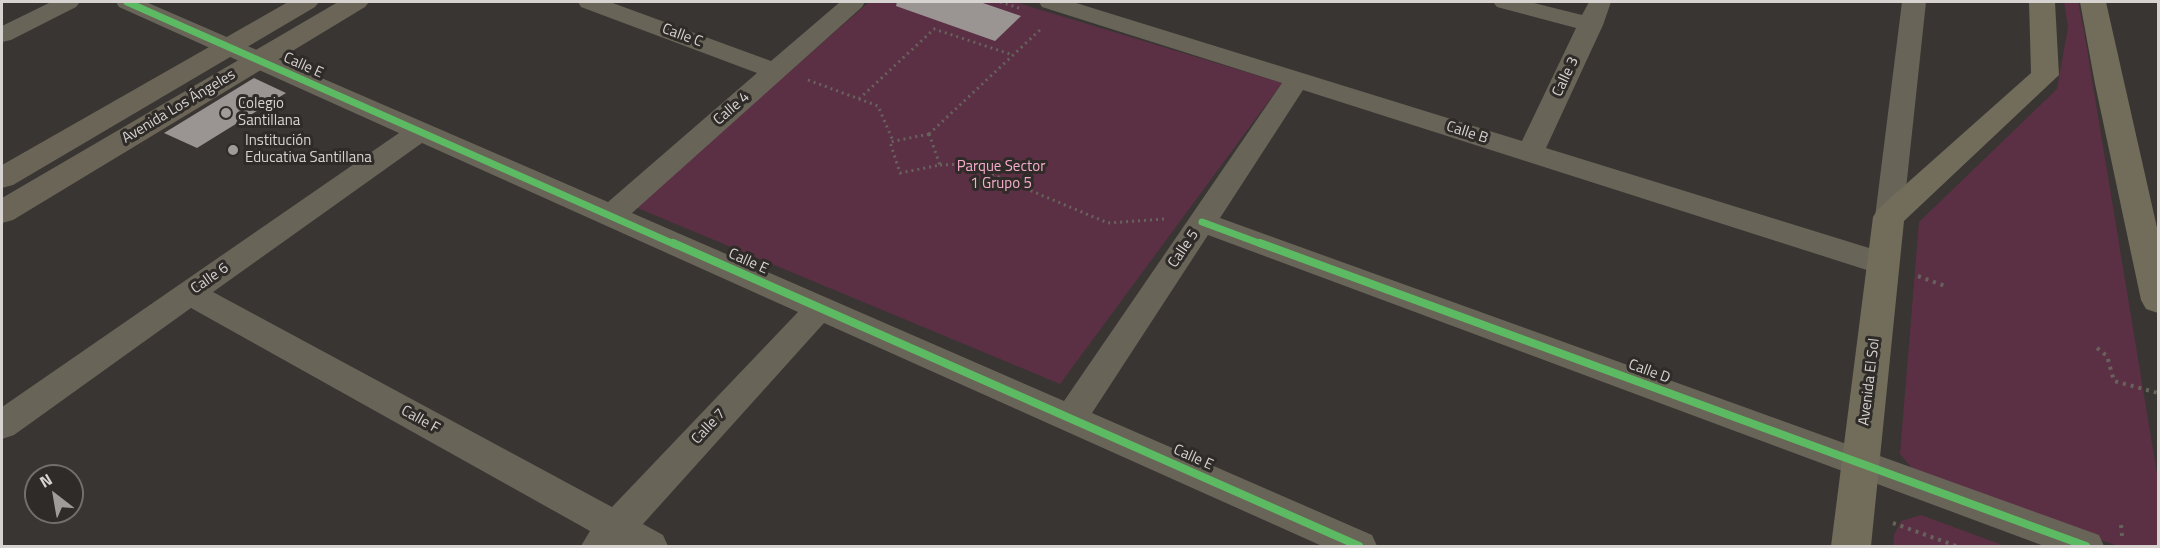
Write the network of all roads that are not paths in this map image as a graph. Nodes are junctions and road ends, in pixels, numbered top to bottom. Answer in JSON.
{"nodes":[{"id":1,"x":68,"y":2,"type":"edge"},
{"id":2,"x":127,"y":2,"type":"edge"},
{"id":3,"x":306,"y":2,"type":"edge"},
{"id":4,"x":356,"y":2,"type":"edge"},
{"id":5,"x":589,"y":2,"type":"edge"},
{"id":6,"x":854,"y":2,"type":"edge"},
{"id":7,"x":1505,"y":2,"type":"edge"},
{"id":8,"x":1600,"y":2,"type":"edge"},
{"id":9,"x":1914,"y":2,"type":"edge"},
{"id":10,"x":2042,"y":2,"type":"edge"},
{"id":11,"x":2093,"y":2,"type":"edge"},
{"id":12,"x":1100,"y":8,"type":"edge"},
{"id":13,"x":1056,"y":9,"type":"edge"},
{"id":14,"x":1591,"y":25,"type":"junction"},
{"id":15,"x":2,"y":35,"type":"edge"},
{"id":16,"x":229,"y":46,"type":"junction"},
{"id":17,"x":257,"y":60,"type":"junction"},
{"id":18,"x":776,"y":70,"type":"junction"},
{"id":19,"x":1298,"y":80,"type":"junction"},
{"id":20,"x":419,"y":132,"type":"junction"},
{"id":21,"x":1530,"y":153,"type":"junction"},
{"id":22,"x":2,"y":178,"type":"edge"},
{"id":23,"x":2,"y":212,"type":"edge"},
{"id":24,"x":610,"y":216,"type":"junction"},
{"id":25,"x":1889,"y":217,"type":"junction"},
{"id":26,"x":1201,"y":224,"type":"junction"},
{"id":27,"x":1884,"y":264,"type":"junction"},
{"id":28,"x":189,"y":293,"type":"junction"},
{"id":29,"x":2158,"y":300,"type":"edge"},
{"id":30,"x":820,"y":308,"type":"junction"},
{"id":31,"x":1070,"y":419,"type":"junction"},
{"id":32,"x":2,"y":425,"type":"edge"},
{"id":33,"x":1860,"y":464,"type":"junction"},
{"id":34,"x":608,"y":537,"type":"edge"},
{"id":35,"x":650,"y":546,"type":"edge"},
{"id":36,"x":1359,"y":546,"type":"edge"},
{"id":37,"x":1851,"y":546,"type":"edge"},
{"id":38,"x":2086,"y":546,"type":"edge"}],
"edges":[{"from":1,"to":15,"type":"street"},
{"from":2,"to":16,"type":"street","name":"Calle E"},
{"from":3,"to":16,"type":"street","name":"Avenida Los Ángeles"},
{"from":4,"to":17,"type":"street","name":"Avenida Los Ángeles"},
{"from":5,"to":18,"type":"street","name":"Calle C"},
{"from":6,"to":18,"type":"street","name":"Calle 4"},
{"from":7,"to":14,"type":"street"},
{"from":8,"to":14,"type":"street","name":"Calle 3"},
{"from":9,"to":25,"type":"street","name":"Avenida El Sol"},
{"from":10,"to":25,"type":"main road"},
{"from":11,"to":29,"type":"main road"},
{"from":12,"to":13,"type":"street","name":"Calle B"},
{"from":12,"to":19,"type":"street","name":"Calle B"},
{"from":14,"to":21,"type":"street","name":"Calle 3"},
{"from":16,"to":17,"type":"street","name":"Calle E"},
{"from":16,"to":22,"type":"street","name":"Avenida Los Ángeles"},
{"from":17,"to":20,"type":"street","name":"Calle E"},
{"from":17,"to":23,"type":"street","name":"Avenida Los Ángeles"},
{"from":18,"to":24,"type":"street","name":"Calle 4"},
{"from":19,"to":21,"type":"street","name":"Calle B"},
{"from":19,"to":26,"type":"street","name":"Calle 5"},
{"from":20,"to":24,"type":"street","name":"Calle E"},
{"from":20,"to":28,"type":"street","name":"Calle 6"},
{"from":21,"to":27,"type":"street","name":"Calle B"},
{"from":24,"to":30,"type":"street","name":"Calle E"},
{"from":25,"to":27,"type":"main road","name":"Avenida El Sol"},
{"from":26,"to":31,"type":"street","name":"Calle 5"},
{"from":26,"to":33,"type":"street","name":"Calle D"},
{"from":27,"to":33,"type":"main road","name":"Avenida El Sol"},
{"from":28,"to":32,"type":"street","name":"Calle 6"},
{"from":28,"to":34,"type":"street","name":"Calle F"},
{"from":30,"to":31,"type":"street","name":"Calle E"},
{"from":30,"to":34,"type":"street","name":"Calle 7"},
{"from":31,"to":36,"type":"street","name":"Calle E"},
{"from":33,"to":37,"type":"main road","name":"Avenida El Sol"},
{"from":33,"to":38,"type":"street","name":"Calle D"},
{"from":34,"to":35,"type":"street","name":"Calle F"}]}
